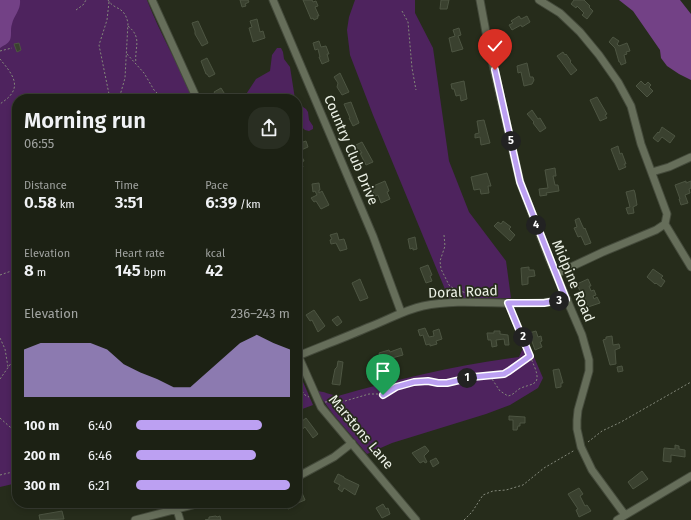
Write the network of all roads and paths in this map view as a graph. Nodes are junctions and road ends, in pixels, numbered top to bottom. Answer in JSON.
{"nodes":[{"id":1,"x":86,"y":0,"type":"edge"},
{"id":2,"x":152,"y":0,"type":"edge"},
{"id":3,"x":274,"y":0,"type":"edge"},
{"id":4,"x":480,"y":0,"type":"edge"},
{"id":5,"x":539,"y":0,"type":"edge"},
{"id":6,"x":108,"y":1,"type":"edge"},
{"id":7,"x":76,"y":10,"type":"dead end"},
{"id":8,"x":402,"y":11,"type":"dead end"},
{"id":9,"x":128,"y":26,"type":"junction"},
{"id":10,"x":12,"y":48,"type":"dead end"},
{"id":11,"x":0,"y":51,"type":"edge"},
{"id":12,"x":126,"y":53,"type":"junction"},
{"id":13,"x":0,"y":59,"type":"edge"},
{"id":14,"x":136,"y":64,"type":"junction"},
{"id":15,"x":416,"y":90,"type":"dead end"},
{"id":16,"x":109,"y":94,"type":"edge"},
{"id":17,"x":121,"y":94,"type":"edge"},
{"id":18,"x":158,"y":94,"type":"edge"},
{"id":19,"x":196,"y":94,"type":"edge"},
{"id":20,"x":0,"y":104,"type":"edge"},
{"id":21,"x":691,"y":158,"type":"edge"},
{"id":22,"x":652,"y":172,"type":"junction"},
{"id":23,"x":665,"y":224,"type":"junction"},
{"id":24,"x":444,"y":235,"type":"dead end"},
{"id":25,"x":691,"y":267,"type":"edge"},
{"id":26,"x":12,"y":271,"type":"edge"},
{"id":27,"x":556,"y":274,"type":"junction"},
{"id":28,"x":0,"y":275,"type":"edge"},
{"id":29,"x":566,"y":299,"type":"junction"},
{"id":30,"x":473,"y":303,"type":"junction"},
{"id":31,"x":508,"y":303,"type":"junction"},
{"id":32,"x":402,"y":312,"type":"junction"},
{"id":33,"x":0,"y":338,"type":"edge"},
{"id":34,"x":302,"y":353,"type":"edge"},
{"id":35,"x":530,"y":356,"type":"junction"},
{"id":36,"x":12,"y":362,"type":"edge"},
{"id":37,"x":302,"y":364,"type":"edge"},
{"id":38,"x":8,"y":367,"type":"junction"},
{"id":39,"x":490,"y":376,"type":"junction"},
{"id":40,"x":0,"y":379,"type":"edge"},
{"id":41,"x":302,"y":392,"type":"edge"},
{"id":42,"x":317,"y":399,"type":"junction"},
{"id":43,"x":0,"y":418,"type":"edge"},
{"id":44,"x":3,"y":422,"type":"junction"},
{"id":45,"x":0,"y":423,"type":"edge"},
{"id":46,"x":12,"y":427,"type":"edge"},
{"id":47,"x":352,"y":443,"type":"junction"},
{"id":48,"x":12,"y":472,"type":"edge"},
{"id":49,"x":302,"y":474,"type":"edge"},
{"id":50,"x":0,"y":475,"type":"edge"},
{"id":51,"x":691,"y":476,"type":"edge"},
{"id":52,"x":184,"y":508,"type":"edge"},
{"id":53,"x":177,"y":510,"type":"junction"},
{"id":54,"x":625,"y":515,"type":"junction"},
{"id":55,"x":135,"y":520,"type":"edge"},
{"id":56,"x":180,"y":520,"type":"edge"},
{"id":57,"x":416,"y":520,"type":"edge"},
{"id":58,"x":617,"y":520,"type":"edge"}],
"edges":[{"from":1,"to":7,"type":"path"},
{"from":2,"to":19,"type":"street"},
{"from":3,"to":32,"type":"street","name":"Country Club Drive"},
{"from":4,"to":27,"type":"street","name":"Midpine Road"},
{"from":5,"to":22,"type":"street"},
{"from":6,"to":9,"type":"path"},
{"from":6,"to":16,"type":"path"},
{"from":8,"to":15,"type":"path"},
{"from":9,"to":12,"type":"path"},
{"from":9,"to":14,"type":"path"},
{"from":10,"to":11,"type":"path"},
{"from":12,"to":14,"type":"path"},
{"from":12,"to":17,"type":"path"},
{"from":13,"to":20,"type":"path"},
{"from":14,"to":18,"type":"path"},
{"from":21,"to":22,"type":"street"},
{"from":22,"to":23,"type":"street"},
{"from":23,"to":25,"type":"street"},
{"from":23,"to":27,"type":"street"},
{"from":24,"to":30,"type":"path"},
{"from":26,"to":28,"type":"path"},
{"from":27,"to":29,"type":"street","name":"Midpine Road"},
{"from":29,"to":31,"type":"street","name":"Doral Road"},
{"from":29,"to":54,"type":"street","name":"Midpine Road"},
{"from":30,"to":31,"type":"street","name":"Doral Road"},
{"from":30,"to":32,"type":"street","name":"Doral Road"},
{"from":31,"to":35,"type":"path"},
{"from":32,"to":34,"type":"street","name":"Doral Road"},
{"from":33,"to":38,"type":"path"},
{"from":35,"to":39,"type":"path"},
{"from":35,"to":39,"type":"path"},
{"from":36,"to":38,"type":"path"},
{"from":37,"to":42,"type":"street","name":"Marstons Lane"},
{"from":38,"to":40,"type":"path"},
{"from":39,"to":42,"type":"path"},
{"from":41,"to":42,"type":"path"},
{"from":42,"to":47,"type":"street","name":"Marstons Lane"},
{"from":43,"to":44,"type":"path"},
{"from":44,"to":45,"type":"path"},
{"from":44,"to":46,"type":"path"},
{"from":47,"to":49,"type":"street"},
{"from":47,"to":57,"type":"street","name":"Marstons Lane"},
{"from":48,"to":50,"type":"path"},
{"from":51,"to":54,"type":"street"},
{"from":52,"to":53,"type":"street"},
{"from":53,"to":55,"type":"street"},
{"from":53,"to":56,"type":"street"},
{"from":54,"to":58,"type":"street"}]}
